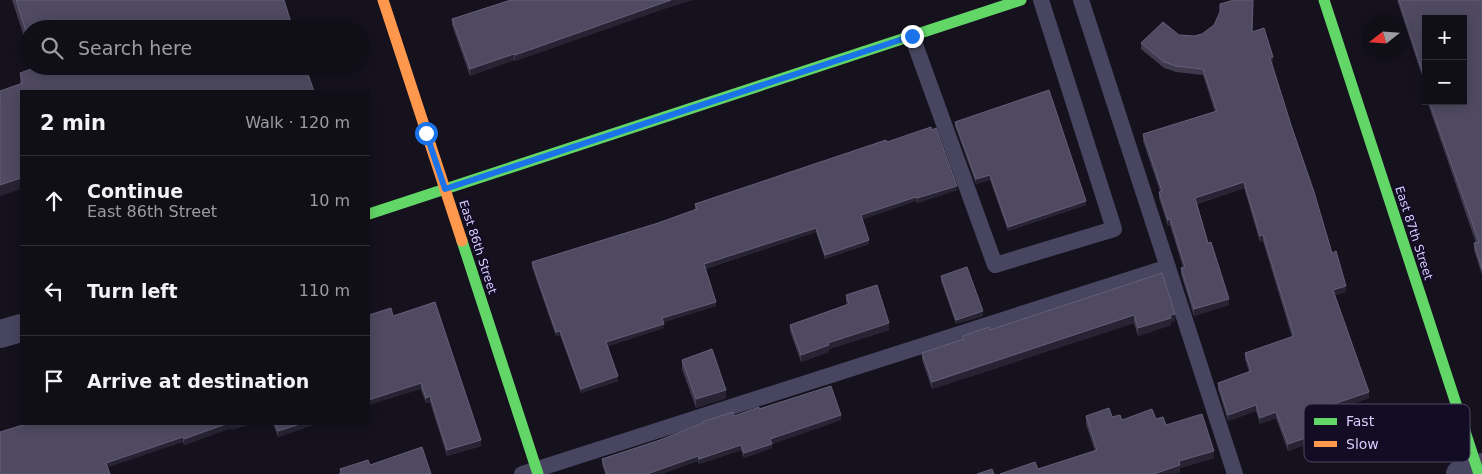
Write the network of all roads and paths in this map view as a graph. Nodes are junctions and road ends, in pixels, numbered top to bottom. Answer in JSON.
{"nodes":[{"id":1,"x":383,"y":0,"type":"edge"},
{"id":2,"x":1022,"y":0,"type":"edge"},
{"id":3,"x":1040,"y":0,"type":"edge"},
{"id":4,"x":1081,"y":0,"type":"edge"},
{"id":5,"x":1324,"y":0,"type":"edge"},
{"id":6,"x":912,"y":36,"type":"junction"},
{"id":7,"x":445,"y":189,"type":"junction"},
{"id":8,"x":370,"y":214,"type":"edge"},
{"id":9,"x":1168,"y":267,"type":"junction"},
{"id":10,"x":20,"y":328,"type":"edge"},
{"id":11,"x":0,"y":334,"type":"edge"},
{"id":12,"x":1453,"y":404,"type":"edge"},
{"id":13,"x":1470,"y":458,"type":"edge"},
{"id":14,"x":1474,"y":471,"type":"edge"},
{"id":15,"x":532,"y":472,"type":"edge"},
{"id":16,"x":1235,"y":474,"type":"edge"}],
"edges":[{"from":1,"to":7,"type":"street","name":"East 86th Street"},
{"from":2,"to":6,"type":"street"},
{"from":3,"to":6,"type":"lane"},
{"from":4,"to":9,"type":"lane"},
{"from":5,"to":12,"type":"street","name":"East 87th Street"},
{"from":6,"to":7,"type":"street"},
{"from":7,"to":8,"type":"street"},
{"from":7,"to":15,"type":"street","name":"East 86th Street"},
{"from":9,"to":15,"type":"lane"},
{"from":9,"to":16,"type":"lane"},
{"from":10,"to":11,"type":"street"},
{"from":13,"to":14,"type":"street","name":"East 87th Street"}]}
